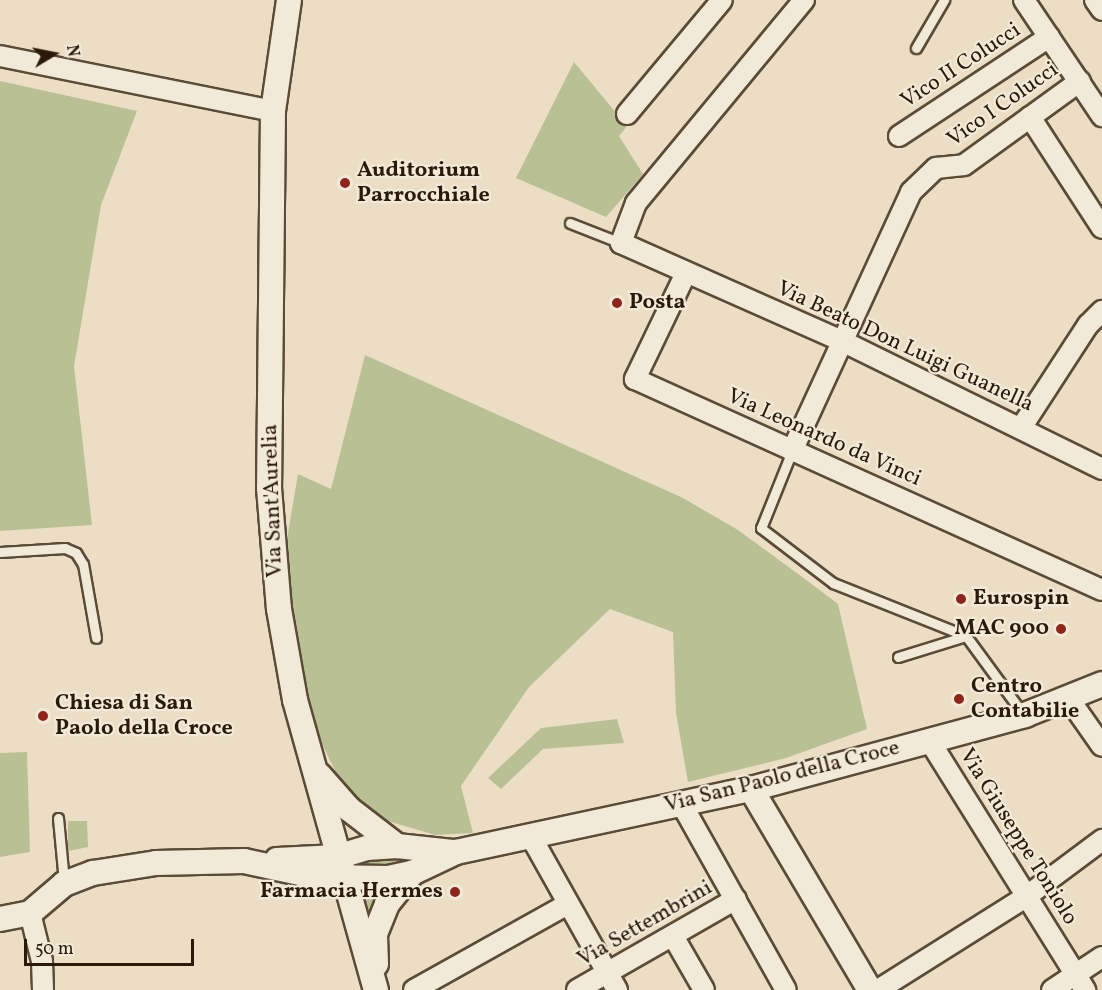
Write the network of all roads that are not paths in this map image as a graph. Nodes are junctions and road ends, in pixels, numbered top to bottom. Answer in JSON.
{"nodes":[{"id":1,"x":289,"y":0,"type":"edge"},
{"id":2,"x":722,"y":0,"type":"edge"},
{"id":3,"x":804,"y":0,"type":"edge"},
{"id":4,"x":944,"y":0,"type":"edge"},
{"id":5,"x":1024,"y":0,"type":"edge"},
{"id":6,"x":1095,"y":0,"type":"edge"},
{"id":7,"x":1102,"y":10,"type":"edge"},
{"id":8,"x":1049,"y":37,"type":"junction"},
{"id":9,"x":916,"y":48,"type":"dead end"},
{"id":10,"x":0,"y":56,"type":"edge"},
{"id":11,"x":1080,"y":81,"type":"junction"},
{"id":12,"x":273,"y":111,"type":"junction"},
{"id":13,"x":627,"y":114,"type":"dead end"},
{"id":14,"x":1102,"y":116,"type":"edge"},
{"id":15,"x":1030,"y":117,"type":"junction"},
{"id":16,"x":900,"y":135,"type":"dead end"},
{"id":17,"x":570,"y":223,"type":"dead end"},
{"id":18,"x":1102,"y":228,"type":"edge"},
{"id":19,"x":621,"y":243,"type":"junction"},
{"id":20,"x":686,"y":273,"type":"junction"},
{"id":21,"x":1102,"y":311,"type":"edge"},
{"id":22,"x":842,"y":342,"type":"junction"},
{"id":23,"x":1021,"y":428,"type":"junction"},
{"id":24,"x":792,"y":451,"type":"junction"},
{"id":25,"x":1102,"y":469,"type":"edge"},
{"id":26,"x":0,"y":552,"type":"edge"},
{"id":27,"x":1102,"y":590,"type":"edge"},
{"id":28,"x":966,"y":636,"type":"junction"},
{"id":29,"x":96,"y":638,"type":"dead end"},
{"id":30,"x":898,"y":657,"type":"dead end"},
{"id":31,"x":1102,"y":684,"type":"edge"},
{"id":32,"x":1069,"y":699,"type":"junction"},
{"id":33,"x":1025,"y":716,"type":"junction"},
{"id":34,"x":929,"y":740,"type":"junction"},
{"id":35,"x":1102,"y":746,"type":"edge"},
{"id":36,"x":315,"y":770,"type":"junction"},
{"id":37,"x":751,"y":789,"type":"junction"},
{"id":38,"x":681,"y":803,"type":"junction"},
{"id":39,"x":58,"y":818,"type":"dead end"},
{"id":40,"x":530,"y":835,"type":"junction"},
{"id":41,"x":1102,"y":840,"type":"edge"},
{"id":42,"x":397,"y":846,"type":"junction"},
{"id":43,"x":456,"y":852,"type":"junction"},
{"id":44,"x":340,"y":866,"type":"junction"},
{"id":45,"x":412,"y":873,"type":"junction"},
{"id":46,"x":64,"y":884,"type":"junction"},
{"id":47,"x":1028,"y":896,"type":"junction"},
{"id":48,"x":736,"y":899,"type":"junction"},
{"id":49,"x":566,"y":905,"type":"junction"},
{"id":50,"x":30,"y":913,"type":"junction"},
{"id":51,"x":0,"y":919,"type":"edge"},
{"id":52,"x":673,"y":936,"type":"junction"},
{"id":53,"x":1102,"y":957,"type":"edge"},
{"id":54,"x":612,"y":981,"type":"edge"},
{"id":55,"x":1080,"y":982,"type":"edge"},
{"id":56,"x":43,"y":990,"type":"edge"},
{"id":57,"x":377,"y":990,"type":"edge"},
{"id":58,"x":414,"y":990,"type":"edge"},
{"id":59,"x":577,"y":990,"type":"edge"},
{"id":60,"x":704,"y":990,"type":"edge"},
{"id":61,"x":786,"y":990,"type":"edge"},
{"id":62,"x":870,"y":990,"type":"edge"},
{"id":63,"x":878,"y":990,"type":"edge"},
{"id":64,"x":1052,"y":990,"type":"edge"}],
"edges":[{"from":1,"to":12,"type":"street","name":"Via Sant'Aurelia"},
{"from":2,"to":13,"type":"street"},
{"from":3,"to":19,"type":"street"},
{"from":4,"to":9,"type":"lane"},
{"from":5,"to":8,"type":"street"},
{"from":6,"to":7,"type":"street"},
{"from":8,"to":11,"type":"street"},
{"from":8,"to":16,"type":"street","name":"Vico II Colucci"},
{"from":10,"to":12,"type":"street"},
{"from":11,"to":14,"type":"street"},
{"from":11,"to":15,"type":"street","name":"Vico I Colucci"},
{"from":12,"to":36,"type":"street","name":"Via Sant'Aurelia"},
{"from":15,"to":18,"type":"street"},
{"from":15,"to":22,"type":"street","name":"Vico I Colucci"},
{"from":17,"to":19,"type":"lane"},
{"from":19,"to":20,"type":"street","name":"Via Beato Don Luigi Guanella"},
{"from":20,"to":22,"type":"street","name":"Via Beato Don Luigi Guanella"},
{"from":20,"to":24,"type":"street","name":"Via Leonardo da Vinci"},
{"from":21,"to":23,"type":"street"},
{"from":22,"to":23,"type":"street","name":"Via Beato Don Luigi Guanella"},
{"from":22,"to":24,"type":"street","name":"Vico I Colucci"},
{"from":23,"to":25,"type":"street","name":"Via Beato Don Luigi Guanella"},
{"from":24,"to":27,"type":"street","name":"Via Leonardo da Vinci"},
{"from":24,"to":28,"type":"lane"},
{"from":26,"to":29,"type":"lane"},
{"from":28,"to":30,"type":"lane"},
{"from":28,"to":33,"type":"lane"},
{"from":31,"to":32,"type":"street","name":"Via San Paolo della Croce"},
{"from":32,"to":33,"type":"street","name":"Via San Paolo della Croce"},
{"from":32,"to":35,"type":"street"},
{"from":33,"to":34,"type":"street","name":"Via San Paolo della Croce"},
{"from":34,"to":37,"type":"street","name":"Via San Paolo della Croce"},
{"from":34,"to":47,"type":"street","name":"Via Giuseppe Toniolo"},
{"from":36,"to":42,"type":"street"},
{"from":36,"to":44,"type":"street","name":"Via Sant'Aurelia"},
{"from":37,"to":38,"type":"street","name":"Via San Paolo della Croce"},
{"from":37,"to":62,"type":"street"},
{"from":38,"to":40,"type":"street","name":"Via San Paolo della Croce"},
{"from":38,"to":48,"type":"street"},
{"from":39,"to":46,"type":"lane"},
{"from":40,"to":43,"type":"street","name":"Via San Paolo della Croce"},
{"from":40,"to":49,"type":"street"},
{"from":41,"to":47,"type":"street"},
{"from":42,"to":43,"type":"street"},
{"from":42,"to":44,"type":"street"},
{"from":43,"to":45,"type":"street"},
{"from":44,"to":45,"type":"street"},
{"from":44,"to":46,"type":"street"},
{"from":44,"to":57,"type":"street","name":"Via Sant'Aurelia"},
{"from":45,"to":57,"type":"street"},
{"from":46,"to":50,"type":"street"},
{"from":47,"to":55,"type":"street","name":"Via Giuseppe Toniolo"},
{"from":47,"to":63,"type":"street"},
{"from":48,"to":52,"type":"street","name":"Via Settembrini"},
{"from":48,"to":61,"type":"street"},
{"from":49,"to":54,"type":"street"},
{"from":49,"to":58,"type":"street"},
{"from":50,"to":51,"type":"street"},
{"from":50,"to":56,"type":"street"},
{"from":52,"to":54,"type":"street","name":"Via Settembrini"},
{"from":52,"to":60,"type":"street"},
{"from":53,"to":55,"type":"street"},
{"from":54,"to":59,"type":"street","name":"Via Settembrini"},
{"from":55,"to":64,"type":"street"}]}
